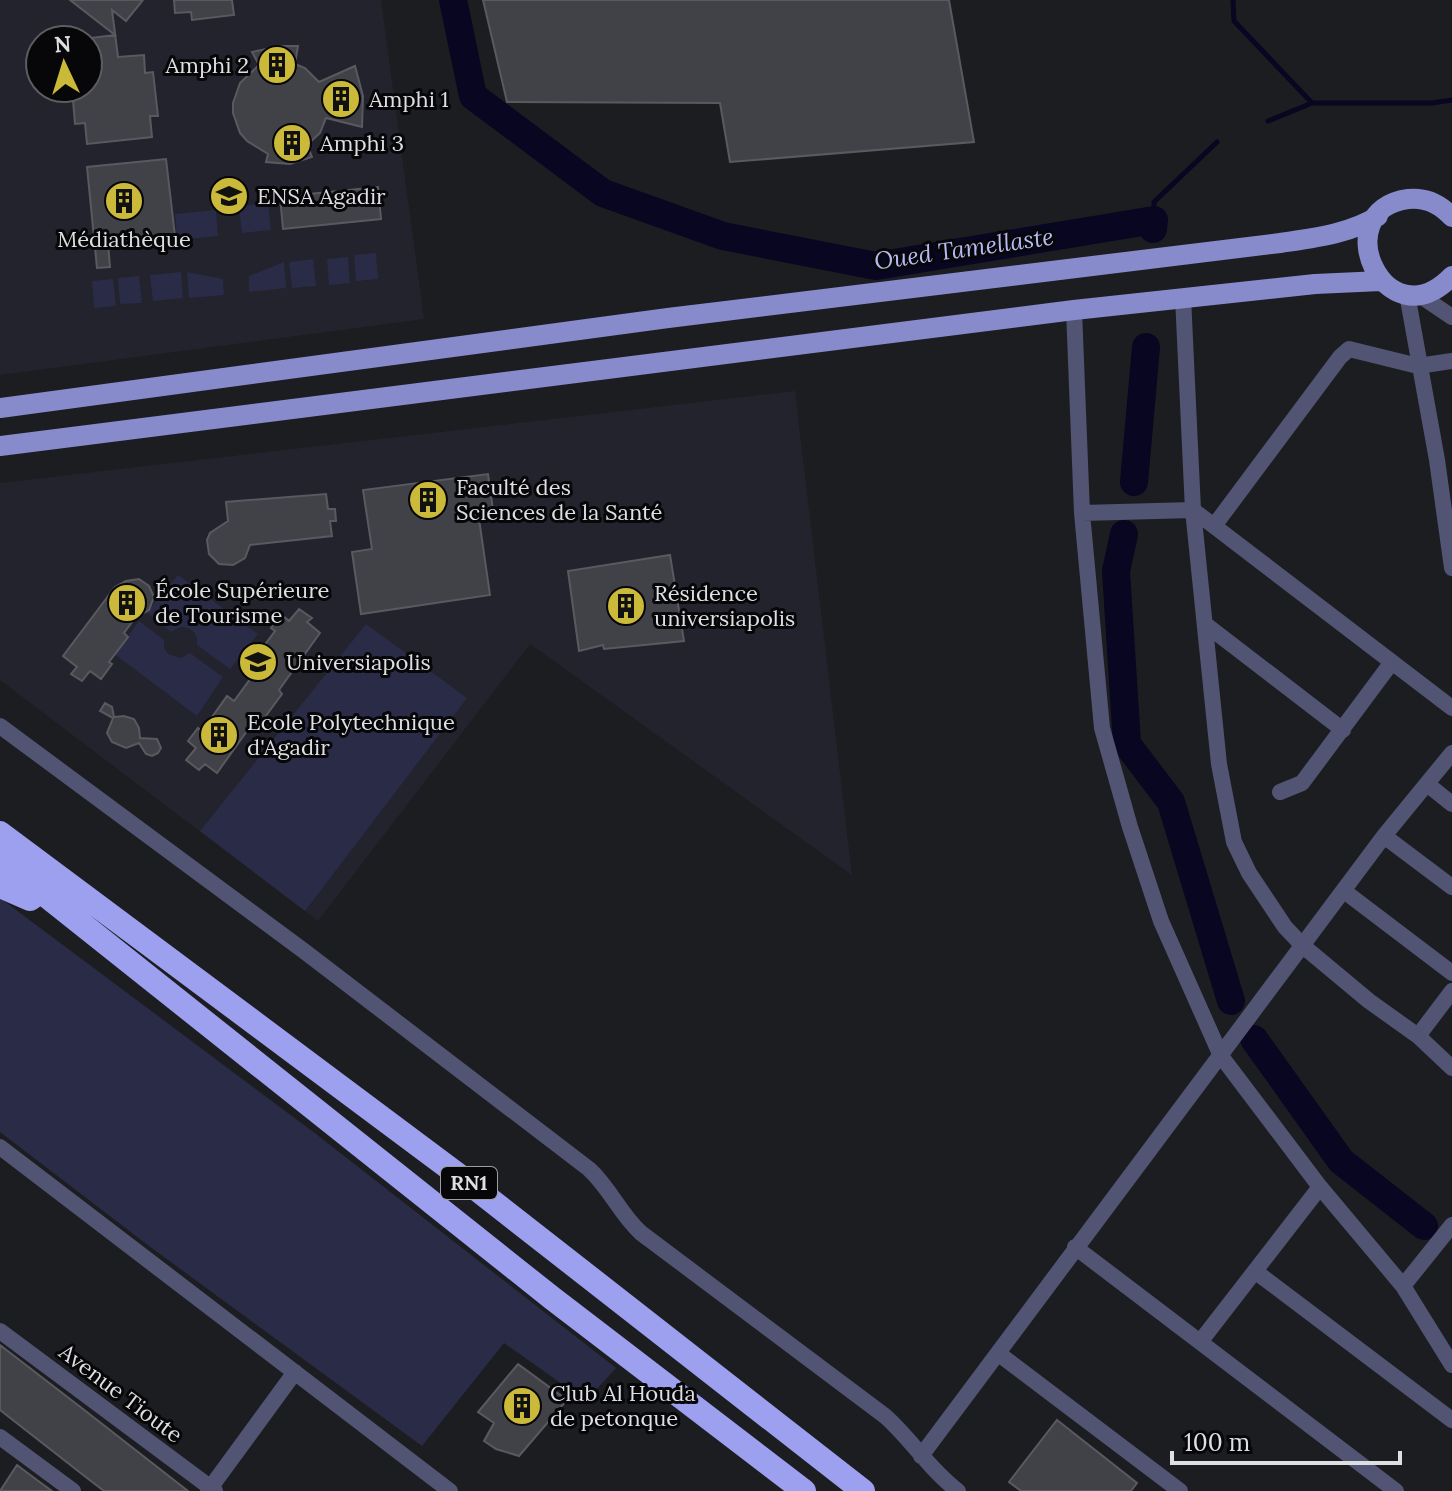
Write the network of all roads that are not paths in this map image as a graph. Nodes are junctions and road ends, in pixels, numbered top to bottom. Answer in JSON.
{"nodes":[{"id":1,"x":1448,"y":211,"type":"edge"},
{"id":2,"x":1378,"y":216,"type":"junction"},
{"id":3,"x":1452,"y":276,"type":"edge"},
{"id":4,"x":1381,"y":281,"type":"junction"},
{"id":5,"x":1412,"y":294,"type":"junction"},
{"id":6,"x":1183,"y":297,"type":"junction"},
{"id":7,"x":1074,"y":310,"type":"junction"},
{"id":8,"x":1452,"y":317,"type":"edge"},
{"id":9,"x":1452,"y":361,"type":"edge"},
{"id":10,"x":1418,"y":366,"type":"junction"},
{"id":11,"x":0,"y":408,"type":"edge"},
{"id":12,"x":0,"y":446,"type":"edge"},
{"id":13,"x":1444,"y":459,"type":"edge"},
{"id":14,"x":1193,"y":510,"type":"junction"},
{"id":15,"x":1082,"y":513,"type":"junction"},
{"id":16,"x":1214,"y":526,"type":"junction"},
{"id":17,"x":1452,"y":568,"type":"edge"},
{"id":18,"x":1205,"y":624,"type":"junction"},
{"id":19,"x":1392,"y":662,"type":"junction"},
{"id":20,"x":1452,"y":708,"type":"edge"},
{"id":21,"x":0,"y":726,"type":"edge"},
{"id":22,"x":1343,"y":730,"type":"junction"},
{"id":23,"x":1452,"y":753,"type":"edge"},
{"id":24,"x":1427,"y":784,"type":"junction"},
{"id":25,"x":1280,"y":792,"type":"dead end"},
{"id":26,"x":1452,"y":804,"type":"edge"},
{"id":27,"x":0,"y":816,"type":"edge"},
{"id":28,"x":0,"y":833,"type":"edge"},
{"id":29,"x":1384,"y":836,"type":"junction"},
{"id":30,"x":0,"y":859,"type":"edge"},
{"id":31,"x":68,"y":885,"type":"junction"},
{"id":32,"x":0,"y":886,"type":"edge"},
{"id":33,"x":1452,"y":887,"type":"edge"},
{"id":34,"x":41,"y":891,"type":"junction"},
{"id":35,"x":1344,"y":891,"type":"junction"},
{"id":36,"x":1303,"y":946,"type":"junction"},
{"id":37,"x":1452,"y":973,"type":"edge"},
{"id":38,"x":1452,"y":991,"type":"edge"},
{"id":39,"x":1418,"y":1036,"type":"junction"},
{"id":40,"x":1221,"y":1056,"type":"junction"},
{"id":41,"x":1450,"y":1065,"type":"edge"},
{"id":42,"x":0,"y":1147,"type":"edge"},
{"id":43,"x":1320,"y":1187,"type":"junction"},
{"id":44,"x":1452,"y":1225,"type":"edge"},
{"id":45,"x":1075,"y":1247,"type":"junction"},
{"id":46,"x":1256,"y":1272,"type":"junction"},
{"id":47,"x":1403,"y":1286,"type":"junction"},
{"id":48,"x":0,"y":1331,"type":"edge"},
{"id":49,"x":1200,"y":1342,"type":"junction"},
{"id":50,"x":999,"y":1354,"type":"junction"},
{"id":51,"x":1452,"y":1365,"type":"edge"},
{"id":52,"x":295,"y":1372,"type":"junction"},
{"id":53,"x":1452,"y":1420,"type":"edge"},
{"id":54,"x":3,"y":1446,"type":"edge"},
{"id":55,"x":921,"y":1456,"type":"junction"},
{"id":56,"x":211,"y":1490,"type":"edge"},
{"id":57,"x":73,"y":1491,"type":"edge"},
{"id":58,"x":450,"y":1491,"type":"edge"},
{"id":59,"x":804,"y":1491,"type":"edge"},
{"id":60,"x":863,"y":1491,"type":"edge"},
{"id":61,"x":958,"y":1491,"type":"edge"},
{"id":62,"x":1180,"y":1491,"type":"edge"},
{"id":63,"x":1396,"y":1491,"type":"edge"}],
"edges":[{"from":1,"to":2,"type":"main road"},
{"from":2,"to":4,"type":"main road"},
{"from":2,"to":11,"type":"main road"},
{"from":3,"to":5,"type":"main road"},
{"from":4,"to":5,"type":"main road"},
{"from":4,"to":6,"type":"main road"},
{"from":5,"to":8,"type":"street"},
{"from":5,"to":10,"type":"street"},
{"from":6,"to":7,"type":"main road"},
{"from":6,"to":14,"type":"street"},
{"from":7,"to":12,"type":"main road"},
{"from":7,"to":15,"type":"street"},
{"from":9,"to":10,"type":"street"},
{"from":10,"to":13,"type":"street"},
{"from":10,"to":16,"type":"street"},
{"from":13,"to":17,"type":"street"},
{"from":14,"to":15,"type":"street"},
{"from":14,"to":16,"type":"street"},
{"from":14,"to":18,"type":"street"},
{"from":15,"to":40,"type":"street"},
{"from":16,"to":19,"type":"street"},
{"from":18,"to":22,"type":"street"},
{"from":18,"to":36,"type":"street"},
{"from":19,"to":20,"type":"street"},
{"from":19,"to":22,"type":"street"},
{"from":21,"to":55,"type":"street"},
{"from":22,"to":25,"type":"street"},
{"from":23,"to":24,"type":"street"},
{"from":24,"to":26,"type":"street"},
{"from":24,"to":29,"type":"street"},
{"from":27,"to":31,"type":"highway"},
{"from":28,"to":31,"type":"highway","number":"RN1"},
{"from":29,"to":33,"type":"street"},
{"from":29,"to":35,"type":"street"},
{"from":30,"to":34,"type":"highway","number":"RN1"},
{"from":31,"to":60,"type":"highway","number":"RN1"},
{"from":32,"to":34,"type":"highway"},
{"from":34,"to":59,"type":"highway","number":"RN1"},
{"from":35,"to":36,"type":"street"},
{"from":35,"to":37,"type":"street"},
{"from":36,"to":39,"type":"street"},
{"from":36,"to":40,"type":"street"},
{"from":38,"to":39,"type":"street"},
{"from":39,"to":41,"type":"street"},
{"from":40,"to":43,"type":"street"},
{"from":40,"to":45,"type":"street"},
{"from":42,"to":52,"type":"street"},
{"from":43,"to":46,"type":"street"},
{"from":43,"to":47,"type":"street"},
{"from":44,"to":47,"type":"street"},
{"from":45,"to":49,"type":"street"},
{"from":45,"to":50,"type":"street"},
{"from":46,"to":49,"type":"street"},
{"from":46,"to":53,"type":"street"},
{"from":47,"to":51,"type":"street"},
{"from":48,"to":56,"type":"street","name":"Avenue Tioute"},
{"from":49,"to":63,"type":"street"},
{"from":50,"to":55,"type":"street"},
{"from":50,"to":62,"type":"street"},
{"from":52,"to":56,"type":"street"},
{"from":52,"to":58,"type":"street"},
{"from":54,"to":57,"type":"street"},
{"from":55,"to":61,"type":"street"}]}
